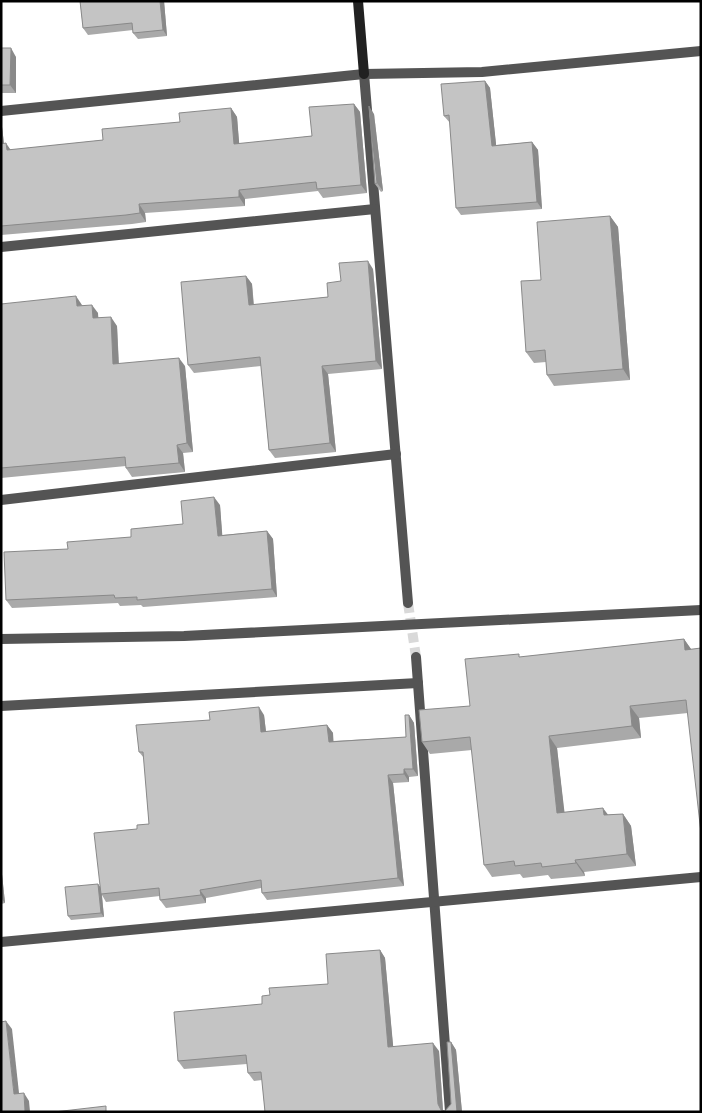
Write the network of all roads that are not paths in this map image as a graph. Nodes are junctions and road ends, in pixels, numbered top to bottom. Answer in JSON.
{"nodes":[{"id":1,"x":358,"y":1,"type":"edge"},
{"id":2,"x":701,"y":51,"type":"edge"},
{"id":3,"x":364,"y":74,"type":"junction"},
{"id":4,"x":1,"y":111,"type":"edge"},
{"id":5,"x":375,"y":209,"type":"junction"},
{"id":6,"x":1,"y":247,"type":"edge"},
{"id":7,"x":396,"y":454,"type":"junction"},
{"id":8,"x":1,"y":500,"type":"edge"},
{"id":9,"x":408,"y":603,"type":"tunnel mouth"},
{"id":10,"x":701,"y":610,"type":"edge"},
{"id":11,"x":1,"y":639,"type":"edge"},
{"id":12,"x":416,"y":657,"type":"tunnel mouth"},
{"id":13,"x":418,"y":684,"type":"junction"},
{"id":14,"x":1,"y":706,"type":"edge"},
{"id":15,"x":701,"y":877,"type":"edge"},
{"id":16,"x":434,"y":903,"type":"junction"},
{"id":17,"x":1,"y":942,"type":"edge"},
{"id":18,"x":450,"y":1112,"type":"edge"}],
"edges":[{"from":1,"to":3,"type":"street"},
{"from":2,"to":3,"type":"street"},
{"from":3,"to":4,"type":"street"},
{"from":3,"to":5,"type":"street"},
{"from":5,"to":6,"type":"street"},
{"from":5,"to":7,"type":"street"},
{"from":7,"to":8,"type":"street"},
{"from":7,"to":9,"type":"street"},
{"from":10,"to":11,"type":"street"},
{"from":12,"to":13,"type":"street"},
{"from":13,"to":14,"type":"street"},
{"from":13,"to":16,"type":"street"},
{"from":15,"to":16,"type":"street"},
{"from":16,"to":17,"type":"street"},
{"from":16,"to":18,"type":"street"}]}
